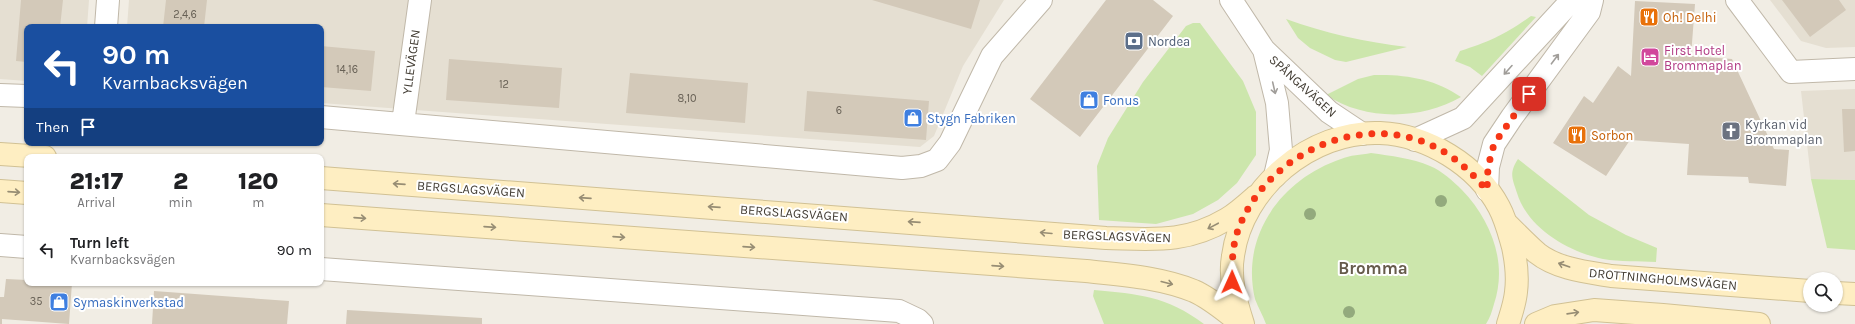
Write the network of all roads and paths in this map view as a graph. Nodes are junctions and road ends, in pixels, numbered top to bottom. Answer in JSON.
{"nodes":[{"id":1,"x":108,"y":0,"type":"edge"},
{"id":2,"x":420,"y":0,"type":"edge"},
{"id":3,"x":1041,"y":0,"type":"edge"},
{"id":4,"x":1231,"y":0,"type":"edge"},
{"id":5,"x":1572,"y":0,"type":"edge"},
{"id":6,"x":1592,"y":0,"type":"edge"},
{"id":7,"x":1737,"y":0,"type":"edge"},
{"id":8,"x":106,"y":24,"type":"edge"},
{"id":9,"x":1264,"y":50,"type":"junction"},
{"id":10,"x":1855,"y":69,"type":"edge"},
{"id":11,"x":0,"y":95,"type":"edge"},
{"id":12,"x":24,"y":96,"type":"edge"},
{"id":13,"x":324,"y":117,"type":"edge"},
{"id":14,"x":403,"y":124,"type":"junction"},
{"id":15,"x":1362,"y":134,"type":"junction"},
{"id":16,"x":1415,"y":140,"type":"junction"},
{"id":17,"x":0,"y":154,"type":"edge"},
{"id":18,"x":24,"y":156,"type":"edge"},
{"id":19,"x":1275,"y":176,"type":"junction"},
{"id":20,"x":324,"y":178,"type":"edge"},
{"id":21,"x":1487,"y":190,"type":"junction"},
{"id":22,"x":0,"y":191,"type":"edge"},
{"id":23,"x":24,"y":193,"type":"edge"},
{"id":24,"x":1256,"y":196,"type":"junction"},
{"id":25,"x":324,"y":215,"type":"edge"},
{"id":26,"x":1508,"y":225,"type":"junction"},
{"id":27,"x":0,"y":245,"type":"edge"},
{"id":28,"x":24,"y":247,"type":"edge"},
{"id":29,"x":324,"y":270,"type":"edge"},
{"id":30,"x":1803,"y":290,"type":"edge"},
{"id":31,"x":1843,"y":293,"type":"edge"},
{"id":32,"x":1855,"y":294,"type":"edge"},
{"id":33,"x":920,"y":322,"type":"edge"},
{"id":34,"x":1243,"y":324,"type":"edge"},
{"id":35,"x":1508,"y":324,"type":"edge"},
{"id":36,"x":1536,"y":324,"type":"edge"},
{"id":37,"x":1759,"y":324,"type":"edge"}],
"edges":[{"from":1,"to":8,"type":"street"},
{"from":2,"to":14,"type":"street","name":"YLLEVÄGEN"},
{"from":3,"to":14,"type":"street"},
{"from":4,"to":9,"type":"street","name":"SPÅNGAVÄGEN"},
{"from":5,"to":16,"type":"street","one_way":true},
{"from":21,"to":6,"type":"street","one_way":true},
{"from":7,"to":10,"type":"street"},
{"from":9,"to":15,"type":"street","name":"SPÅNGAVÄGEN"},
{"from":9,"to":19,"type":"street","name":"SPÅNGAVÄGEN","one_way":true},
{"from":11,"to":12,"type":"street"},
{"from":13,"to":14,"type":"street"},
{"from":15,"to":16,"type":"main road"},
{"from":15,"to":19,"type":"main road"},
{"from":16,"to":21,"type":"main road"},
{"from":17,"to":18,"type":"main road"},
{"from":19,"to":24,"type":"main road"},
{"from":24,"to":20,"type":"main road","name":"BERGSLAGSVÄGEN","one_way":true},
{"from":21,"to":26,"type":"main road"},
{"from":22,"to":23,"type":"main road","one_way":true},
{"from":24,"to":34,"type":"main road"},
{"from":25,"to":34,"type":"main road","one_way":true},
{"from":30,"to":26,"type":"main road","name":"DROTTNINGHOLMSVÄGEN","one_way":true},
{"from":26,"to":35,"type":"main road"},
{"from":27,"to":28,"type":"street"},
{"from":29,"to":33,"type":"street"},
{"from":31,"to":32,"type":"main road"},
{"from":36,"to":37,"type":"main road","one_way":true}]}
